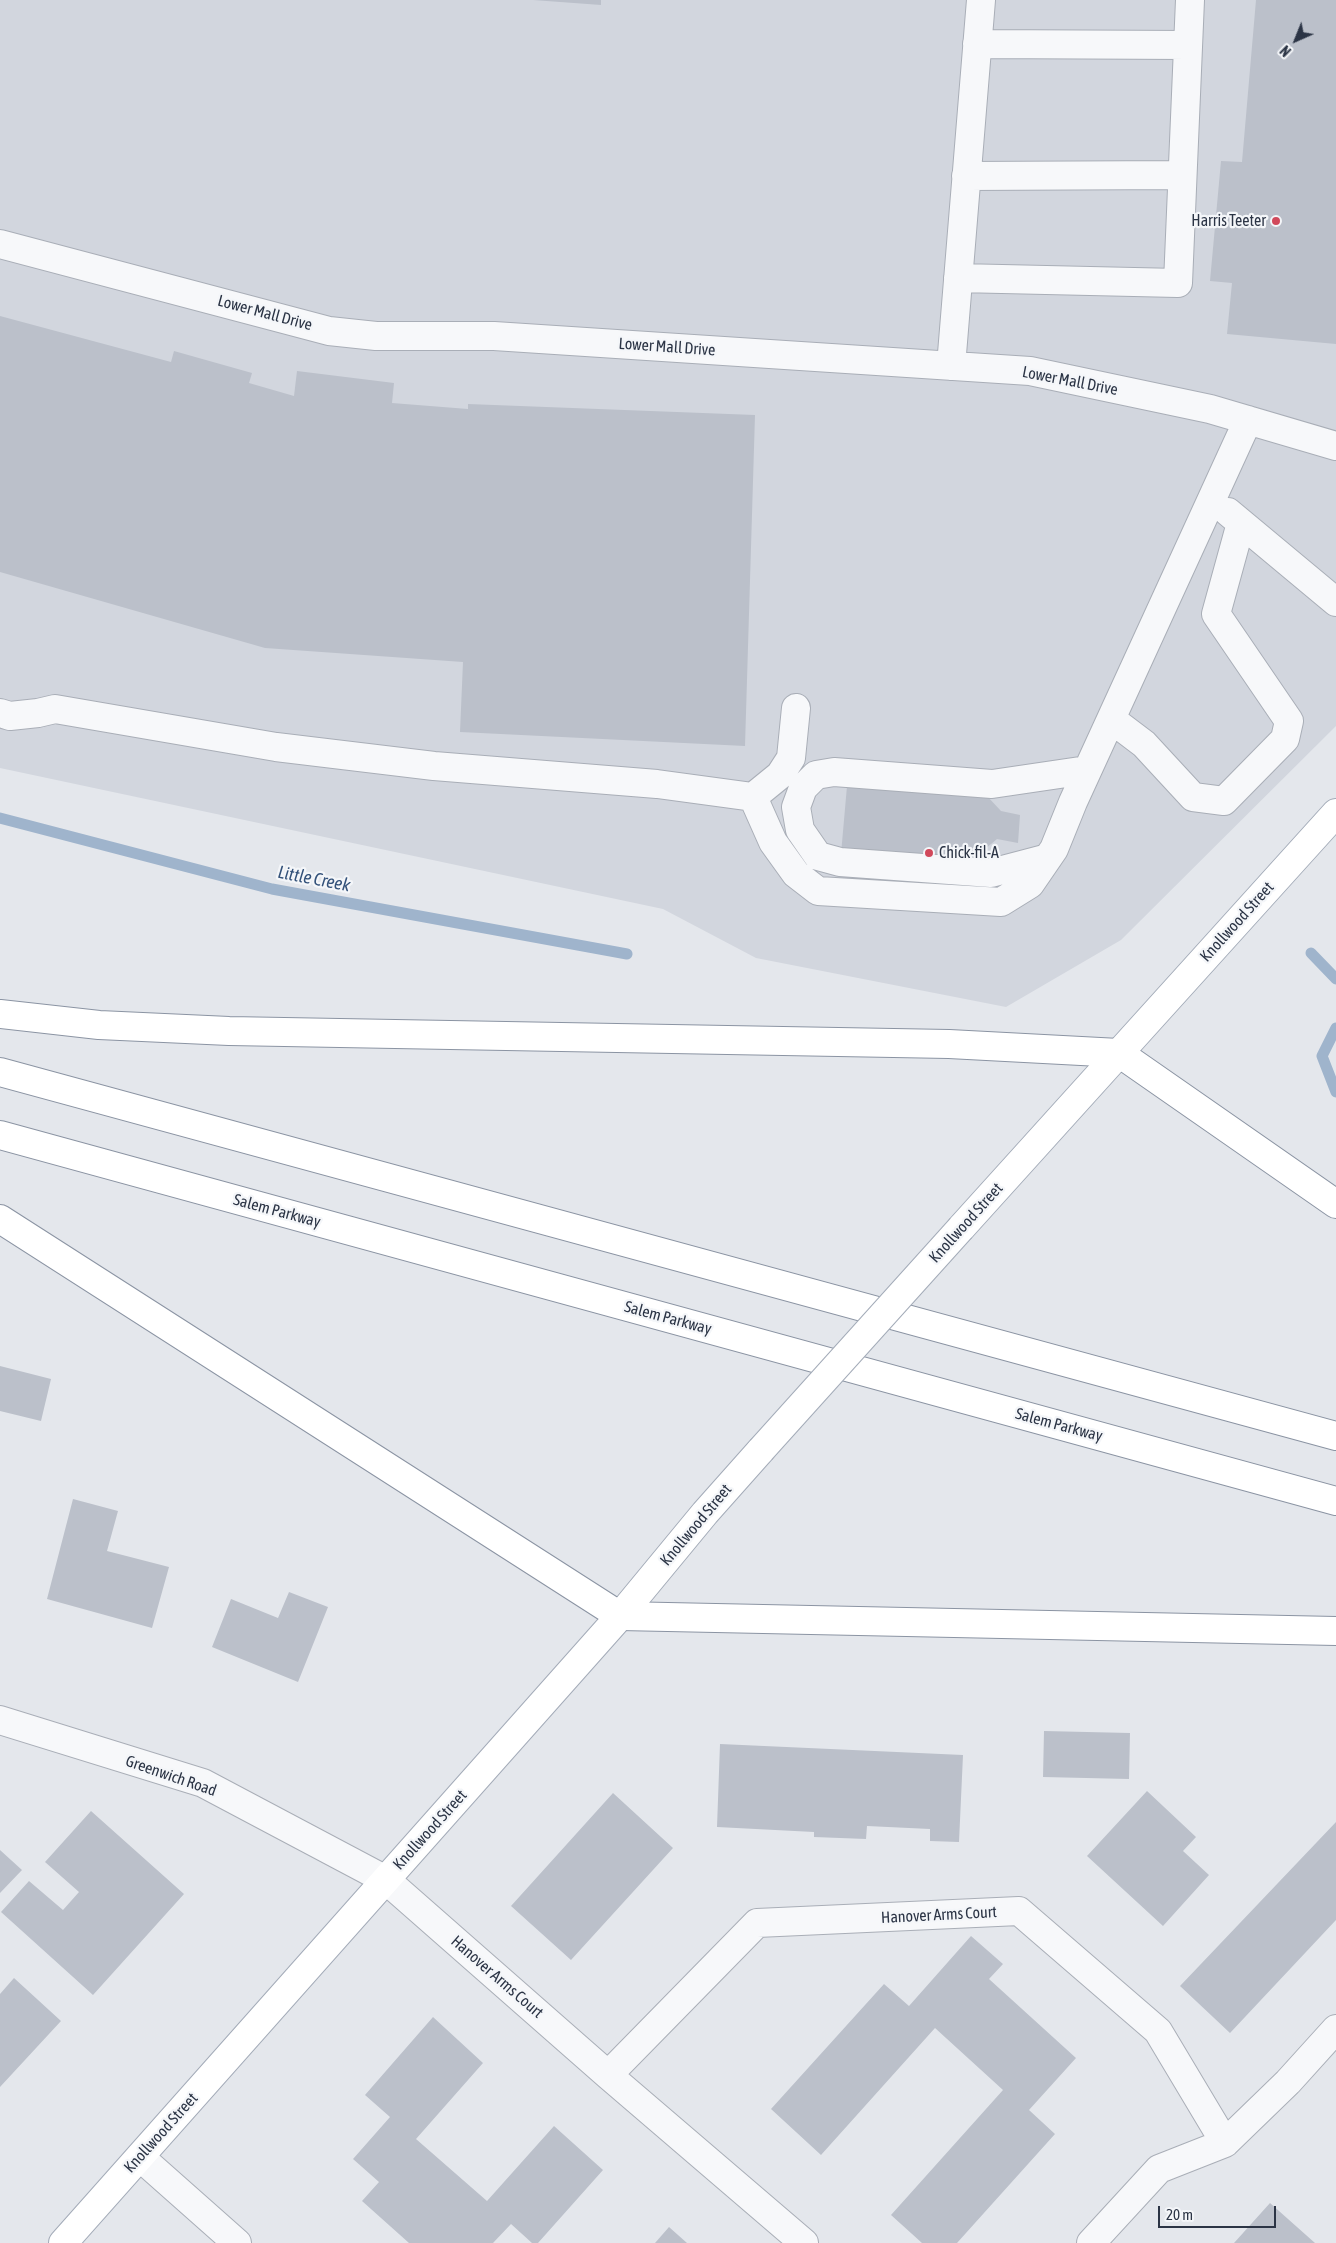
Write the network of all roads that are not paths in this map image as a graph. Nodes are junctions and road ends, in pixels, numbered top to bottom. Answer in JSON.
{"nodes":[{"id":1,"x":981,"y":0,"type":"edge"},
{"id":2,"x":1190,"y":0,"type":"edge"},
{"id":3,"x":977,"y":44,"type":"junction"},
{"id":4,"x":1188,"y":45,"type":"junction"},
{"id":5,"x":1182,"y":175,"type":"junction"},
{"id":6,"x":966,"y":176,"type":"junction"},
{"id":7,"x":0,"y":244,"type":"edge"},
{"id":8,"x":958,"y":278,"type":"junction"},
{"id":9,"x":951,"y":366,"type":"junction"},
{"id":10,"x":1248,"y":420,"type":"junction"},
{"id":11,"x":1336,"y":446,"type":"edge"},
{"id":12,"x":1212,"y":498,"type":"junction"},
{"id":13,"x":1241,"y":523,"type":"junction"},
{"id":14,"x":1336,"y":602,"type":"edge"},
{"id":15,"x":796,"y":708,"type":"dead end"},
{"id":16,"x":0,"y":713,"type":"edge"},
{"id":17,"x":1110,"y":719,"type":"junction"},
{"id":18,"x":1087,"y":770,"type":"junction"},
{"id":19,"x":753,"y":797,"type":"junction"},
{"id":20,"x":1336,"y":813,"type":"edge"},
{"id":21,"x":1048,"y":858,"type":"junction"},
{"id":22,"x":0,"y":1014,"type":"edge"},
{"id":23,"x":1119,"y":1053,"type":"junction"},
{"id":24,"x":0,"y":1072,"type":"edge"},
{"id":25,"x":0,"y":1135,"type":"edge"},
{"id":26,"x":1336,"y":1204,"type":"edge"},
{"id":27,"x":0,"y":1219,"type":"edge"},
{"id":28,"x":1336,"y":1436,"type":"edge"},
{"id":29,"x":1336,"y":1501,"type":"edge"},
{"id":30,"x":620,"y":1616,"type":"junction"},
{"id":31,"x":1336,"y":1631,"type":"edge"},
{"id":32,"x":0,"y":1720,"type":"edge"},
{"id":33,"x":386,"y":1880,"type":"junction"},
{"id":34,"x":1336,"y":2029,"type":"edge"},
{"id":35,"x":608,"y":2075,"type":"junction"},
{"id":36,"x":1226,"y":2143,"type":"junction"},
{"id":37,"x":140,"y":2156,"type":"junction"},
{"id":38,"x":63,"y":2243,"type":"edge"},
{"id":39,"x":236,"y":2243,"type":"edge"},
{"id":40,"x":804,"y":2243,"type":"edge"},
{"id":41,"x":1091,"y":2243,"type":"edge"}],
"edges":[{"from":1,"to":3,"type":"street"},
{"from":2,"to":4,"type":"street"},
{"from":3,"to":4,"type":"street"},
{"from":3,"to":6,"type":"street"},
{"from":4,"to":5,"type":"street"},
{"from":5,"to":6,"type":"street"},
{"from":5,"to":8,"type":"street"},
{"from":6,"to":8,"type":"street"},
{"from":7,"to":9,"type":"street","name":"Lower Mall Drive"},
{"from":8,"to":9,"type":"street"},
{"from":9,"to":10,"type":"street","name":"Lower Mall Drive"},
{"from":10,"to":11,"type":"street","name":"Lower Mall Drive"},
{"from":10,"to":12,"type":"street"},
{"from":12,"to":13,"type":"street"},
{"from":12,"to":17,"type":"street"},
{"from":13,"to":14,"type":"street"},
{"from":13,"to":17,"type":"street"},
{"from":15,"to":19,"type":"street"},
{"from":16,"to":19,"type":"street"},
{"from":17,"to":18,"type":"street"},
{"from":18,"to":21,"type":"street"},
{"from":18,"to":21,"type":"street"},
{"from":19,"to":21,"type":"street"},
{"from":20,"to":23,"type":"main road","name":"Knollwood Street"},
{"from":22,"to":23,"type":"main road"},
{"from":23,"to":26,"type":"main road"},
{"from":23,"to":30,"type":"main road","name":"Knollwood Street","bridge":true},
{"from":24,"to":28,"type":"main road"},
{"from":25,"to":29,"type":"main road","name":"Salem Parkway"},
{"from":27,"to":30,"type":"main road"},
{"from":30,"to":31,"type":"main road"},
{"from":30,"to":33,"type":"main road","name":"Knollwood Street"},
{"from":32,"to":33,"type":"street","name":"Greenwich Road"},
{"from":33,"to":35,"type":"street","name":"Hanover Arms Court"},
{"from":33,"to":37,"type":"main road","name":"Knollwood Street"},
{"from":34,"to":36,"type":"street"},
{"from":35,"to":36,"type":"street","name":"Hanover Arms Court"},
{"from":35,"to":40,"type":"street","name":"Hanover Arms Court"},
{"from":36,"to":41,"type":"street"},
{"from":37,"to":38,"type":"main road","name":"Knollwood Street"},
{"from":37,"to":39,"type":"street"}]}
